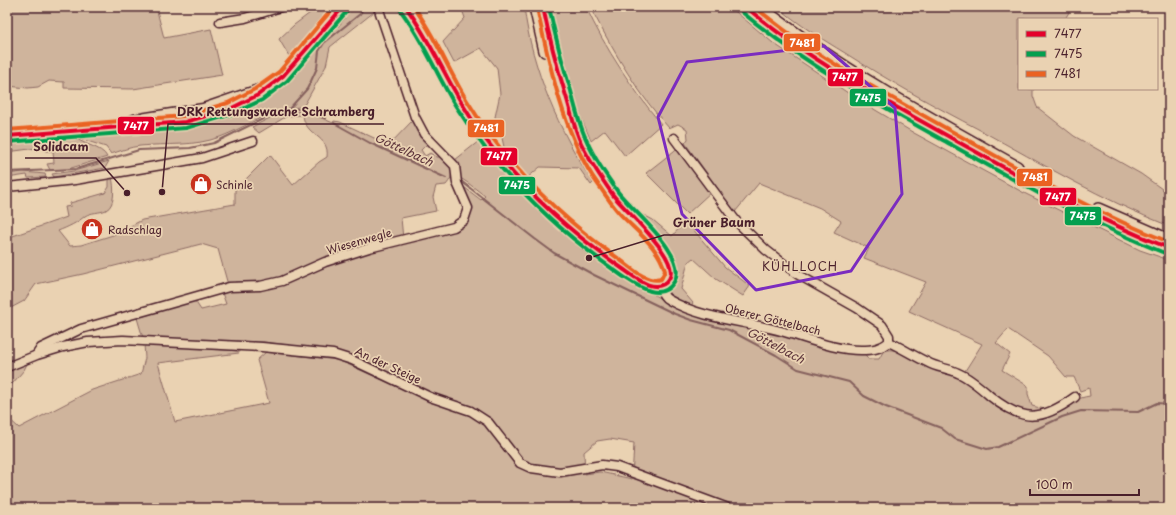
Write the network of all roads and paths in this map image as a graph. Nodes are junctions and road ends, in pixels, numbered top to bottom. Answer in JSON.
{"nodes":[{"id":1,"x":281,"y":7,"type":"edge"},
{"id":2,"x":343,"y":7,"type":"edge"},
{"id":3,"x":378,"y":7,"type":"edge"},
{"id":4,"x":406,"y":7,"type":"edge"},
{"id":5,"x":535,"y":7,"type":"edge"},
{"id":6,"x":542,"y":7,"type":"edge"},
{"id":7,"x":746,"y":7,"type":"edge"},
{"id":8,"x":760,"y":7,"type":"edge"},
{"id":9,"x":220,"y":22,"type":"dead end"},
{"id":10,"x":574,"y":124,"type":"junction"},
{"id":11,"x":7,"y":136,"type":"edge"},
{"id":12,"x":674,"y":138,"type":"dead end"},
{"id":13,"x":253,"y":141,"type":"dead end"},
{"id":14,"x":7,"y":187,"type":"edge"},
{"id":15,"x":1169,"y":240,"type":"edge"},
{"id":16,"x":1169,"y":248,"type":"edge"},
{"id":17,"x":660,"y":285,"type":"junction"},
{"id":18,"x":889,"y":342,"type":"junction"},
{"id":19,"x":37,"y":355,"type":"junction"},
{"id":20,"x":7,"y":367,"type":"edge"},
{"id":21,"x":1074,"y":397,"type":"dead end"},
{"id":22,"x":728,"y":508,"type":"edge"}],
"edges":[{"from":1,"to":9,"type":"street"},
{"from":2,"to":11,"type":"main road"},
{"from":3,"to":19,"type":"street","name":"Wiesenwegle"},
{"from":4,"to":17,"type":"main road"},
{"from":5,"to":10,"type":"main road"},
{"from":6,"to":10,"type":"main road"},
{"from":7,"to":16,"type":"main road"},
{"from":8,"to":15,"type":"main road"},
{"from":10,"to":17,"type":"main road"},
{"from":12,"to":18,"type":"street"},
{"from":13,"to":14,"type":"street"},
{"from":17,"to":18,"type":"street","name":"Oberer Göttelbach"},
{"from":18,"to":21,"type":"street"},
{"from":19,"to":20,"type":"street","name":"An der Steige"},
{"from":19,"to":22,"type":"street","name":"An der Steige"}]}
